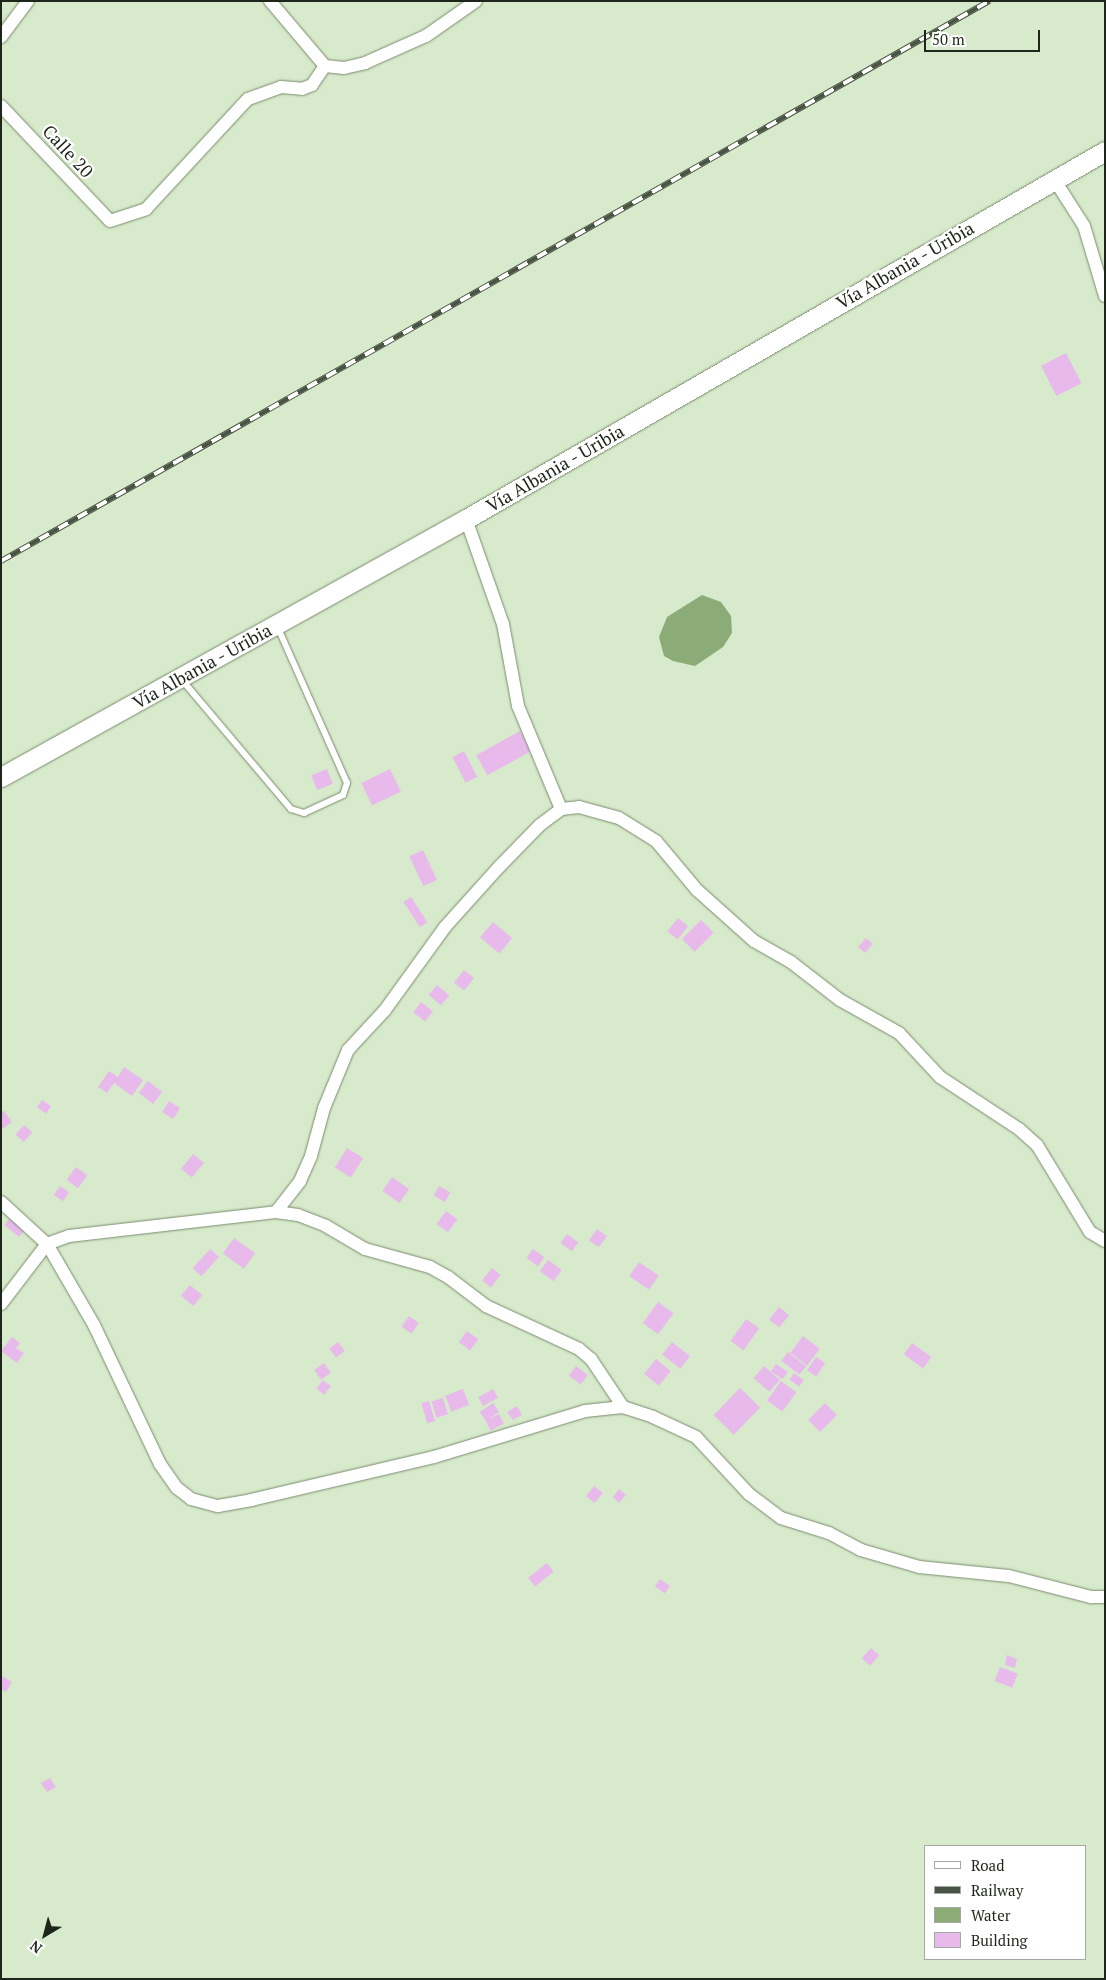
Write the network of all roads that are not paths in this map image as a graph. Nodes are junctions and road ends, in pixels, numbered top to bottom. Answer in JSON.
{"nodes":[{"id":1,"x":28,"y":1,"type":"edge"},
{"id":2,"x":476,"y":1,"type":"edge"},
{"id":3,"x":271,"y":2,"type":"edge"},
{"id":4,"x":1,"y":37,"type":"edge"},
{"id":5,"x":325,"y":66,"type":"junction"},
{"id":6,"x":1,"y":106,"type":"edge"},
{"id":7,"x":1105,"y":151,"type":"edge"},
{"id":8,"x":1054,"y":179,"type":"junction"},
{"id":9,"x":1105,"y":296,"type":"edge"},
{"id":10,"x":466,"y":519,"type":"junction"},
{"id":11,"x":277,"y":625,"type":"junction"},
{"id":12,"x":179,"y":677,"type":"junction"},
{"id":13,"x":1,"y":777,"type":"edge"},
{"id":14,"x":561,"y":809,"type":"junction"},
{"id":15,"x":1,"y":1202,"type":"edge"},
{"id":16,"x":276,"y":1212,"type":"junction"},
{"id":17,"x":1105,"y":1241,"type":"edge"},
{"id":18,"x":47,"y":1244,"type":"junction"},
{"id":19,"x":1,"y":1304,"type":"edge"},
{"id":20,"x":622,"y":1407,"type":"junction"},
{"id":21,"x":1105,"y":1597,"type":"edge"}],
"edges":[{"from":1,"to":4,"type":"street"},
{"from":2,"to":5,"type":"street"},
{"from":3,"to":5,"type":"street"},
{"from":5,"to":6,"type":"street","name":"Calle 20"},
{"from":7,"to":8,"type":"main road","name":"Vía Albania - Uribia"},
{"from":8,"to":9,"type":"street"},
{"from":8,"to":10,"type":"main road","name":"Vía Albania - Uribia"},
{"from":10,"to":11,"type":"main road","name":"Vía Albania - Uribia"},
{"from":10,"to":14,"type":"street"},
{"from":11,"to":12,"type":"main road","name":"Vía Albania - Uribia"},
{"from":11,"to":12,"type":"lane"},
{"from":12,"to":13,"type":"main road","name":"Vía Albania - Uribia"},
{"from":14,"to":16,"type":"street"},
{"from":14,"to":17,"type":"street"},
{"from":15,"to":18,"type":"street"},
{"from":16,"to":18,"type":"street"},
{"from":16,"to":20,"type":"street"},
{"from":18,"to":19,"type":"street"},
{"from":18,"to":20,"type":"street"},
{"from":20,"to":21,"type":"street"}]}
